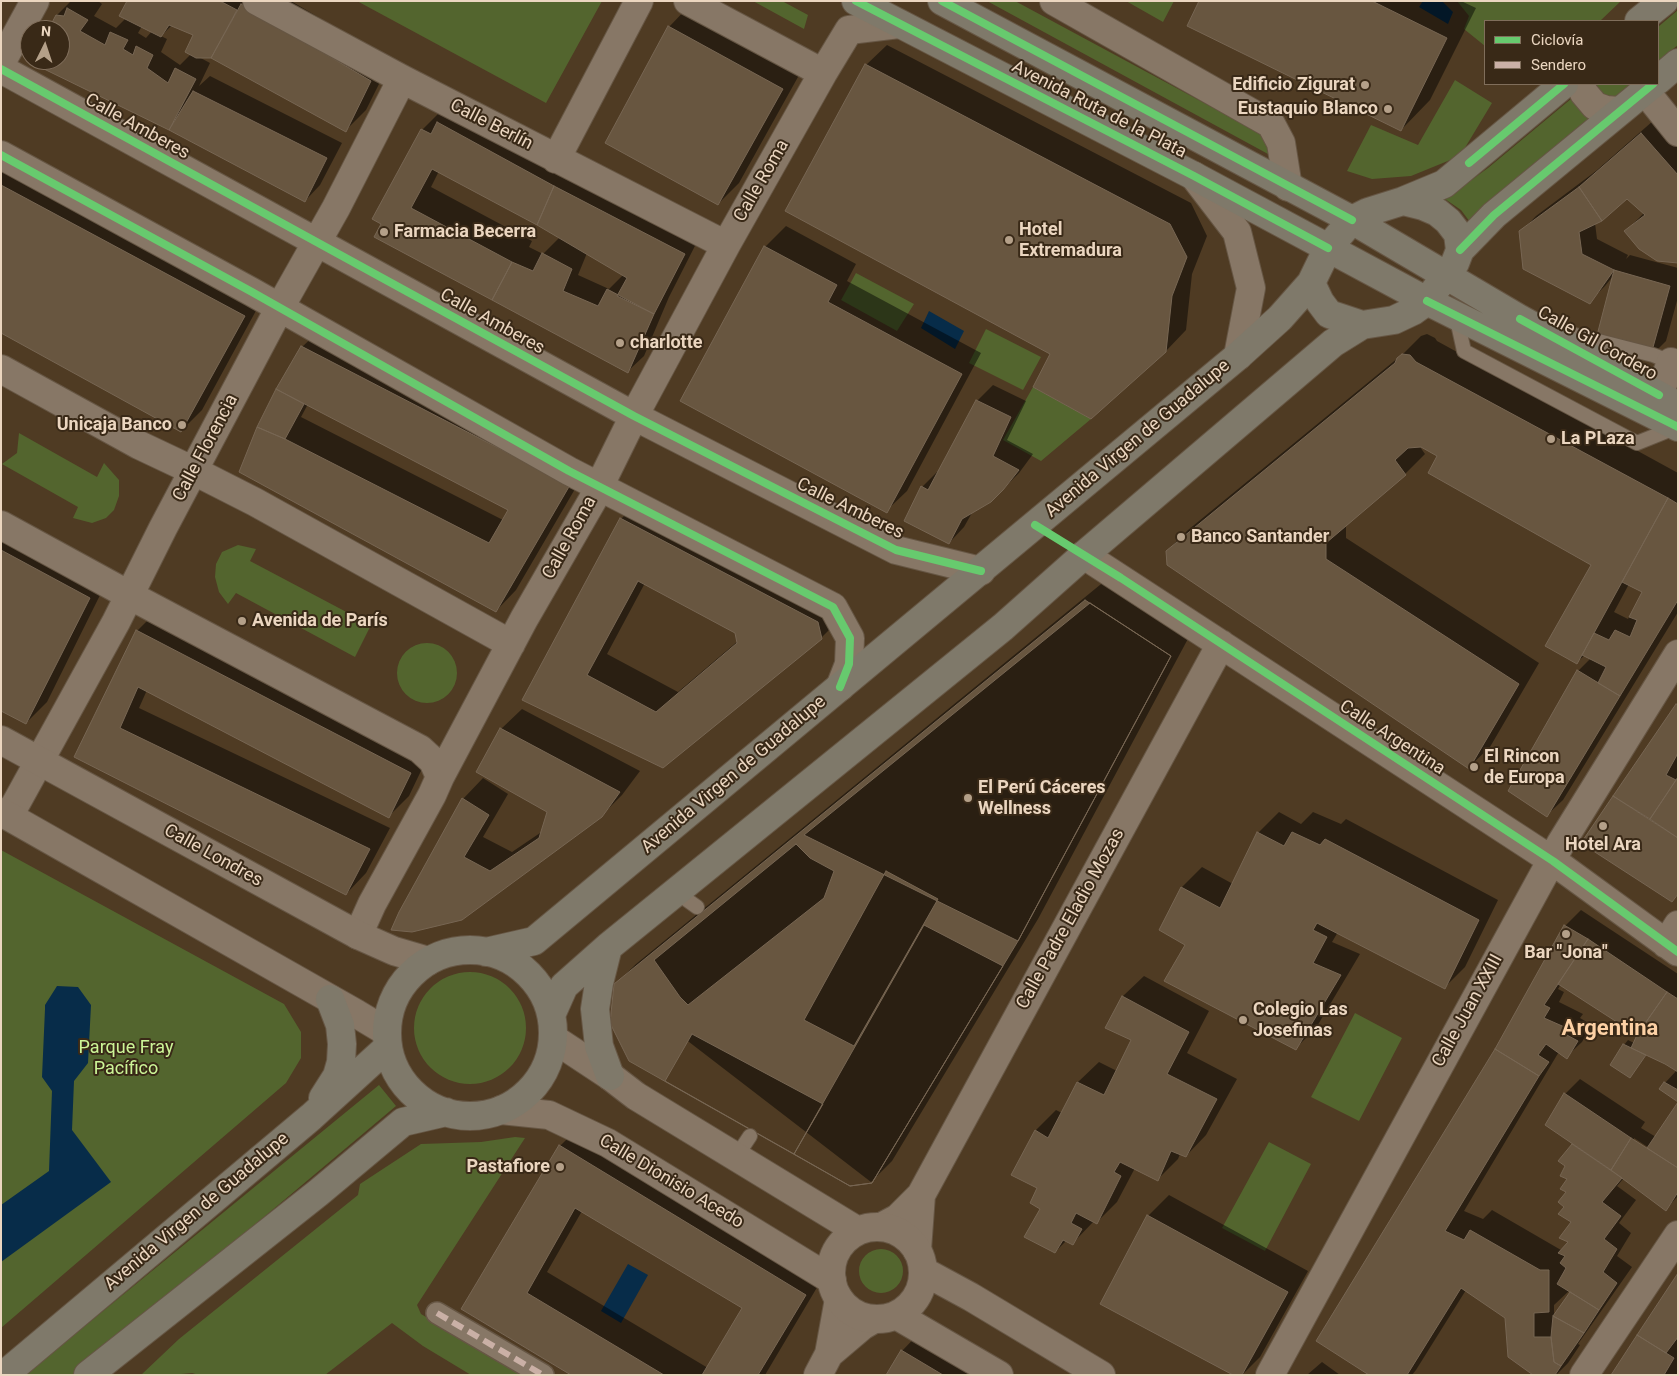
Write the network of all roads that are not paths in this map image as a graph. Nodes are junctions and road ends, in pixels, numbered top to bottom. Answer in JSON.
{"nodes":[{"id":1,"x":35,"y":1,"type":"edge"},
{"id":2,"x":257,"y":1,"type":"edge"},
{"id":3,"x":639,"y":1,"type":"edge"},
{"id":4,"x":688,"y":1,"type":"edge"},
{"id":5,"x":856,"y":1,"type":"edge"},
{"id":6,"x":942,"y":1,"type":"edge"},
{"id":7,"x":1054,"y":1,"type":"edge"},
{"id":8,"x":1664,"y":1,"type":"edge"},
{"id":9,"x":1640,"y":20,"type":"edge"},
{"id":10,"x":899,"y":24,"type":"junction"},
{"id":11,"x":1678,"y":62,"type":"edge"},
{"id":12,"x":1,"y":64,"type":"edge"},
{"id":13,"x":1,"y":69,"type":"edge"},
{"id":14,"x":823,"y":73,"type":"junction"},
{"id":15,"x":402,"y":79,"type":"junction"},
{"id":16,"x":1659,"y":79,"type":"edge"},
{"id":17,"x":1563,"y":85,"type":"edge"},
{"id":18,"x":1580,"y":85,"type":"edge"},
{"id":19,"x":1652,"y":85,"type":"edge"},
{"id":20,"x":1619,"y":111,"type":"junction"},
{"id":21,"x":1678,"y":132,"type":"edge"},
{"id":22,"x":1,"y":155,"type":"edge"},
{"id":23,"x":556,"y":158,"type":"junction"},
{"id":24,"x":1194,"y":176,"type":"junction"},
{"id":25,"x":1288,"y":187,"type":"junction"},
{"id":26,"x":1403,"y":201,"type":"junction"},
{"id":27,"x":1352,"y":220,"type":"junction"},
{"id":28,"x":316,"y":243,"type":"junction"},
{"id":29,"x":726,"y":245,"type":"junction"},
{"id":30,"x":1328,"y":248,"type":"junction"},
{"id":31,"x":1460,"y":250,"type":"junction"},
{"id":32,"x":1448,"y":275,"type":"junction"},
{"id":33,"x":1311,"y":283,"type":"junction"},
{"id":34,"x":1427,"y":301,"type":"junction"},
{"id":35,"x":279,"y":309,"type":"junction"},
{"id":36,"x":1362,"y":326,"type":"junction"},
{"id":37,"x":1559,"y":341,"type":"junction"},
{"id":38,"x":1238,"y":356,"type":"junction"},
{"id":39,"x":1675,"y":360,"type":"edge"},
{"id":40,"x":1,"y":369,"type":"edge"},
{"id":41,"x":1669,"y":401,"type":"edge"},
{"id":42,"x":634,"y":416,"type":"junction"},
{"id":43,"x":1678,"y":427,"type":"edge"},
{"id":44,"x":194,"y":470,"type":"junction"},
{"id":45,"x":599,"y":486,"type":"junction"},
{"id":46,"x":1,"y":525,"type":"edge"},
{"id":47,"x":1084,"y":555,"type":"junction"},
{"id":48,"x":981,"y":571,"type":"junction"},
{"id":49,"x":129,"y":595,"type":"junction"},
{"id":50,"x":511,"y":644,"type":"junction"},
{"id":51,"x":1221,"y":644,"type":"junction"},
{"id":52,"x":1678,"y":654,"type":"edge"},
{"id":53,"x":840,"y":687,"type":"junction"},
{"id":54,"x":1,"y":740,"type":"edge"},
{"id":55,"x":38,"y":761,"type":"junction"},
{"id":56,"x":440,"y":777,"type":"junction"},
{"id":57,"x":5,"y":814,"type":"edge"},
{"id":58,"x":1553,"y":861,"type":"junction"},
{"id":59,"x":358,"y":934,"type":"junction"},
{"id":60,"x":1674,"y":941,"type":"edge"},
{"id":61,"x":608,"y":947,"type":"junction"},
{"id":62,"x":486,"y":952,"type":"junction"},
{"id":63,"x":428,"y":961,"type":"junction"},
{"id":64,"x":330,"y":999,"type":"junction"},
{"id":65,"x":553,"y":1026,"type":"junction"},
{"id":66,"x":387,"y":1040,"type":"junction"},
{"id":67,"x":610,"y":1076,"type":"junction"},
{"id":68,"x":501,"y":1110,"type":"junction"},
{"id":69,"x":446,"y":1112,"type":"junction"},
{"id":70,"x":311,"y":1117,"type":"junction"},
{"id":71,"x":921,"y":1195,"type":"junction"},
{"id":72,"x":869,"y":1229,"type":"junction"},
{"id":73,"x":1678,"y":1235,"type":"edge"},
{"id":74,"x":920,"y":1261,"type":"junction"},
{"id":75,"x":835,"y":1290,"type":"junction"},
{"id":76,"x":437,"y":1313,"type":"dead end"},
{"id":77,"x":885,"y":1317,"type":"junction"},
{"id":78,"x":823,"y":1364,"type":"edge"},
{"id":79,"x":4,"y":1375,"type":"edge"},
{"id":80,"x":88,"y":1375,"type":"edge"},
{"id":81,"x":543,"y":1375,"type":"edge"},
{"id":82,"x":999,"y":1375,"type":"edge"},
{"id":83,"x":1100,"y":1375,"type":"edge"},
{"id":84,"x":1270,"y":1375,"type":"edge"},
{"id":85,"x":1584,"y":1375,"type":"edge"}],
"edges":[{"from":1,"to":12,"type":"street"},
{"from":2,"to":15,"type":"street","name":"Calle Berlín"},
{"from":3,"to":23,"type":"street"},
{"from":4,"to":14,"type":"street"},
{"from":5,"to":10,"type":"main road","name":"Avenida Ruta de la Plata"},
{"from":6,"to":25,"type":"main road","name":"Avenida Ruta de la Plata"},
{"from":7,"to":25,"type":"street"},
{"from":8,"to":9,"type":"main road"},
{"from":10,"to":14,"type":"street","name":"Calle Roma"},
{"from":10,"to":24,"type":"main road","name":"Avenida Ruta de la Plata"},
{"from":11,"to":16,"type":"main road"},
{"from":13,"to":28,"type":"street","name":"Calle Amberes"},
{"from":14,"to":29,"type":"street","name":"Calle Roma"},
{"from":15,"to":23,"type":"street","name":"Calle Berlín"},
{"from":15,"to":28,"type":"street","name":"Calle Florencia"},
{"from":17,"to":26,"type":"main road"},
{"from":18,"to":20,"type":"street"},
{"from":19,"to":20,"type":"main road"},
{"from":19,"to":21,"type":"street"},
{"from":20,"to":31,"type":"main road"},
{"from":22,"to":35,"type":"street"},
{"from":23,"to":29,"type":"street","name":"Calle Berlín"},
{"from":24,"to":30,"type":"main road","name":"Avenida Ruta de la Plata"},
{"from":24,"to":38,"type":"street"},
{"from":25,"to":27,"type":"main road","name":"Avenida Ruta de la Plata"},
{"from":26,"to":27,"type":"main road"},
{"from":26,"to":31,"type":"main road"},
{"from":27,"to":30,"type":"main road","name":"Avenida Virgen de Guadalupe"},
{"from":27,"to":32,"type":"main road","name":"Calle Gil Cordero"},
{"from":28,"to":35,"type":"street","name":"Calle Florencia"},
{"from":28,"to":42,"type":"street","name":"Calle Amberes"},
{"from":29,"to":42,"type":"street","name":"Calle Roma"},
{"from":30,"to":33,"type":"main road","name":"Avenida Virgen de Guadalupe"},
{"from":30,"to":34,"type":"main road","name":"Calle Gil Cordero"},
{"from":31,"to":32,"type":"main road"},
{"from":32,"to":34,"type":"main road"},
{"from":32,"to":37,"type":"main road","name":"Calle Gil Cordero"},
{"from":33,"to":36,"type":"main road"},
{"from":33,"to":38,"type":"main road","name":"Avenida Virgen de Guadalupe"},
{"from":34,"to":36,"type":"main road"},
{"from":34,"to":43,"type":"main road","name":"Calle Gil Cordero"},
{"from":35,"to":44,"type":"street","name":"Calle Florencia"},
{"from":35,"to":45,"type":"street"},
{"from":36,"to":47,"type":"main road"},
{"from":37,"to":39,"type":"lane"},
{"from":37,"to":41,"type":"main road","name":"Calle Gil Cordero"},
{"from":38,"to":48,"type":"main road","name":"Avenida Virgen de Guadalupe"},
{"from":39,"to":41,"type":"street"},
{"from":40,"to":44,"type":"street"},
{"from":42,"to":45,"type":"street","name":"Calle Roma"},
{"from":42,"to":48,"type":"street","name":"Calle Amberes"},
{"from":44,"to":49,"type":"street","name":"Calle Florencia"},
{"from":44,"to":50,"type":"street"},
{"from":45,"to":50,"type":"street","name":"Calle Roma"},
{"from":45,"to":53,"type":"street"},
{"from":46,"to":49,"type":"street"},
{"from":47,"to":51,"type":"street","name":"Calle Argentina"},
{"from":47,"to":61,"type":"main road"},
{"from":48,"to":53,"type":"main road","name":"Avenida Virgen de Guadalupe"},
{"from":49,"to":55,"type":"street","name":"Calle Florencia"},
{"from":49,"to":56,"type":"street"},
{"from":50,"to":56,"type":"street","name":"Calle Roma"},
{"from":51,"to":58,"type":"street","name":"Calle Argentina"},
{"from":51,"to":71,"type":"street","name":"Calle Padre Eladio Mozas"},
{"from":52,"to":58,"type":"street","name":"Calle Juan XXIII"},
{"from":53,"to":62,"type":"main road","name":"Avenida Virgen de Guadalupe"},
{"from":54,"to":55,"type":"street","name":"Calle Londres"},
{"from":55,"to":57,"type":"street","name":"Calle Florencia"},
{"from":55,"to":59,"type":"street","name":"Calle Londres"},
{"from":56,"to":59,"type":"street","name":"Calle Roma"},
{"from":57,"to":64,"type":"street"},
{"from":58,"to":60,"type":"street","name":"Calle Argentina"},
{"from":58,"to":84,"type":"street","name":"Calle Juan XXIII"},
{"from":59,"to":63,"type":"street","name":"Calle Londres"},
{"from":61,"to":65,"type":"main road"},
{"from":61,"to":67,"type":"main road"},
{"from":62,"to":63,"type":"main road"},
{"from":62,"to":65,"type":"main road"},
{"from":63,"to":66,"type":"main road"},
{"from":64,"to":66,"type":"street"},
{"from":64,"to":70,"type":"main road"},
{"from":65,"to":67,"type":"street"},
{"from":65,"to":68,"type":"main road"},
{"from":66,"to":69,"type":"main road"},
{"from":66,"to":70,"type":"main road","name":"Avenida Virgen de Guadalupe"},
{"from":67,"to":72,"type":"street"},
{"from":68,"to":69,"type":"main road"},
{"from":68,"to":75,"type":"street","name":"Calle Dionisio Acedo"},
{"from":69,"to":80,"type":"main road"},
{"from":70,"to":79,"type":"main road","name":"Avenida Virgen de Guadalupe"},
{"from":71,"to":72,"type":"street","name":"Calle Padre Eladio Mozas"},
{"from":71,"to":74,"type":"street","name":"Calle Padre Eladio Mozas"},
{"from":72,"to":74,"type":"street"},
{"from":72,"to":75,"type":"street"},
{"from":73,"to":85,"type":"street"},
{"from":74,"to":77,"type":"street"},
{"from":74,"to":83,"type":"street"},
{"from":75,"to":77,"type":"street"},
{"from":75,"to":78,"type":"street"},
{"from":76,"to":81,"type":"street"},
{"from":77,"to":78,"type":"street"},
{"from":77,"to":82,"type":"street"}]}
